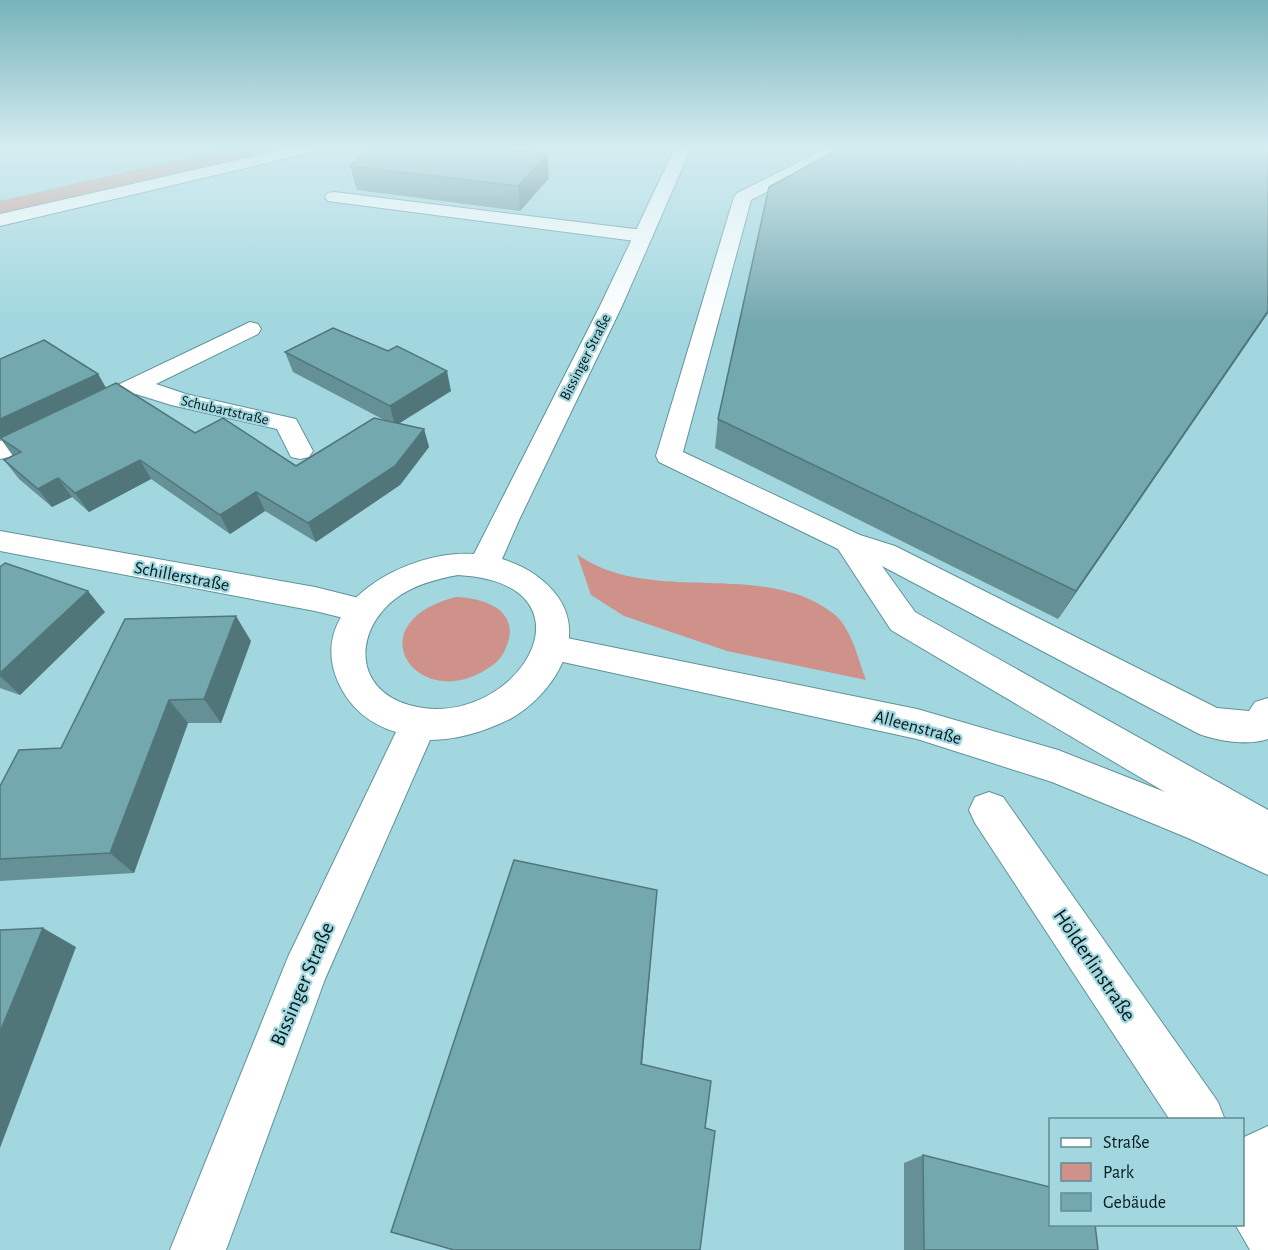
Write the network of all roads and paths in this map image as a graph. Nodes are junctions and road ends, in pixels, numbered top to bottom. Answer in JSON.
{"nodes":[{"id":1,"x":58,"y":206,"type":"edge"},
{"id":2,"x":407,"y":206,"type":"edge"},
{"id":3,"x":656,"y":206,"type":"edge"},
{"id":4,"x":740,"y":206,"type":"edge"},
{"id":5,"x":0,"y":220,"type":"edge"},
{"id":6,"x":643,"y":236,"type":"junction"},
{"id":7,"x":250,"y":329,"type":"dead end"},
{"id":8,"x":135,"y":387,"type":"junction"},
{"id":9,"x":0,"y":451,"type":"edge"},
{"id":10,"x":300,"y":451,"type":"dead end"},
{"id":11,"x":0,"y":541,"type":"edge"},
{"id":12,"x":849,"y":542,"type":"junction"},
{"id":13,"x":484,"y":566,"type":"junction"},
{"id":14,"x":363,"y":611,"type":"junction"},
{"id":15,"x":552,"y":648,"type":"junction"},
{"id":16,"x":1268,"y":713,"type":"edge"},
{"id":17,"x":419,"y":723,"type":"junction"},
{"id":18,"x":989,"y":810,"type":"dead end"},
{"id":19,"x":1268,"y":831,"type":"edge"},
{"id":20,"x":1268,"y":855,"type":"edge"},
{"id":21,"x":1199,"y":1118,"type":"edge"},
{"id":22,"x":1268,"y":1152,"type":"edge"},
{"id":23,"x":1244,"y":1167,"type":"edge"},
{"id":24,"x":1244,"y":1188,"type":"edge"},
{"id":25,"x":1268,"y":1230,"type":"edge"},
{"id":26,"x":198,"y":1250,"type":"edge"}],
"edges":[{"from":1,"to":5,"type":"street"},
{"from":2,"to":6,"type":"street"},
{"from":3,"to":6,"type":"street","name":"Bissinger Straße"},
{"from":4,"to":12,"type":"street"},
{"from":6,"to":13,"type":"street","name":"Bissinger Straße"},
{"from":7,"to":8,"type":"street","name":"Schubartstraße"},
{"from":8,"to":9,"type":"street","name":"Schubartstraße"},
{"from":8,"to":10,"type":"street","name":"Schubartstraße"},
{"from":11,"to":14,"type":"street","name":"Schillerstraße"},
{"from":12,"to":16,"type":"street"},
{"from":12,"to":19,"type":"street"},
{"from":13,"to":14,"type":"street"},
{"from":13,"to":15,"type":"street"},
{"from":14,"to":17,"type":"street"},
{"from":15,"to":17,"type":"street"},
{"from":15,"to":20,"type":"street","name":"Alleenstraße"},
{"from":17,"to":26,"type":"street","name":"Bissinger Straße"},
{"from":18,"to":21,"type":"street","name":"Hölderlinstraße"},
{"from":22,"to":23,"type":"street"},
{"from":24,"to":25,"type":"street"}]}
